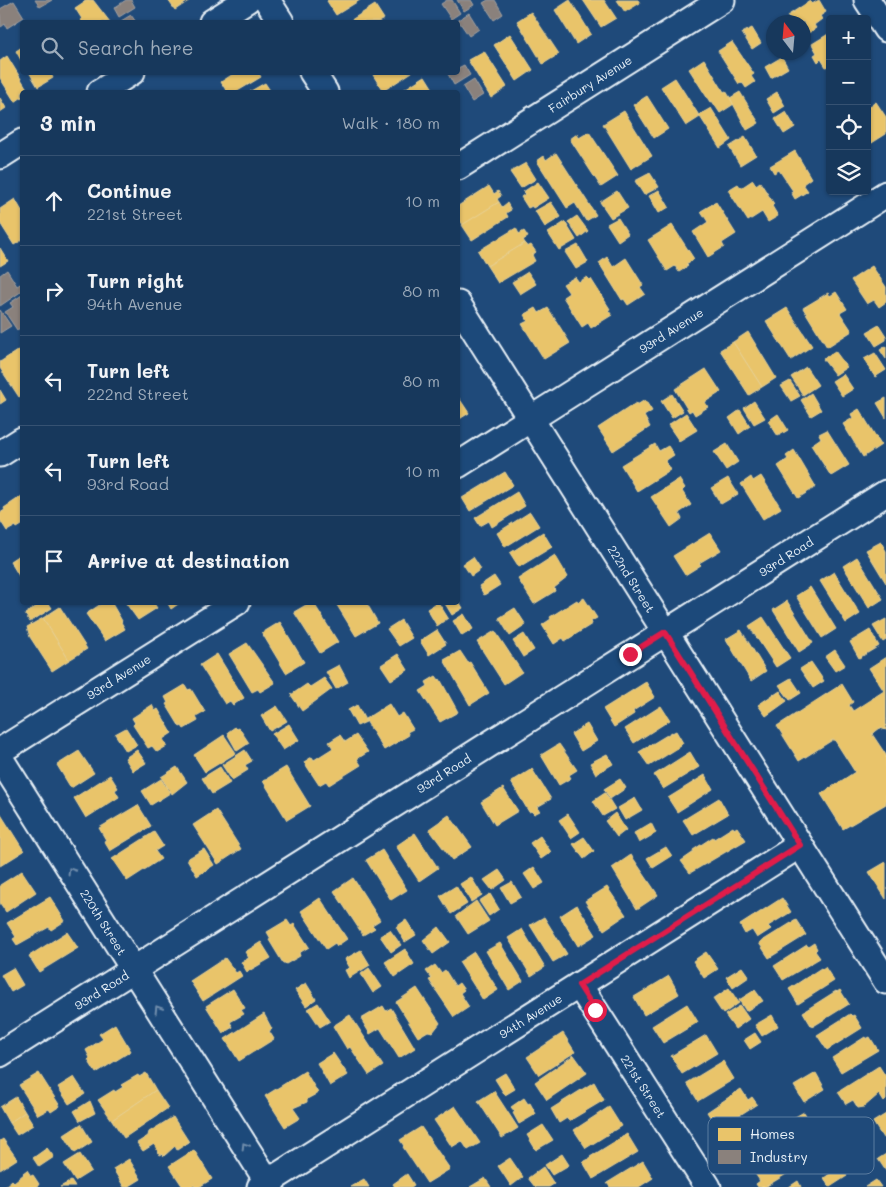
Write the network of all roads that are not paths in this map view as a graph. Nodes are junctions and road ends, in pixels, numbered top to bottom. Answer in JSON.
{"nodes":[{"id":1,"x":247,"y":0,"type":"edge"},
{"id":2,"x":267,"y":0,"type":"edge"},
{"id":3,"x":722,"y":0,"type":"edge"},
{"id":4,"x":867,"y":0,"type":"edge"},
{"id":5,"x":215,"y":20,"type":"edge"},
{"id":6,"x":280,"y":20,"type":"edge"},
{"id":7,"x":886,"y":30,"type":"edge"},
{"id":8,"x":127,"y":75,"type":"edge"},
{"id":9,"x":314,"y":75,"type":"edge"},
{"id":10,"x":103,"y":90,"type":"edge"},
{"id":11,"x":324,"y":90,"type":"edge"},
{"id":12,"x":20,"y":143,"type":"edge"},
{"id":13,"x":0,"y":156,"type":"edge"},
{"id":14,"x":460,"y":166,"type":"edge"},
{"id":15,"x":886,"y":194,"type":"edge"},
{"id":16,"x":460,"y":307,"type":"edge"},
{"id":17,"x":530,"y":419,"type":"junction"},
{"id":18,"x":20,"y":441,"type":"edge"},
{"id":19,"x":0,"y":454,"type":"edge"},
{"id":20,"x":460,"y":464,"type":"edge"},
{"id":21,"x":886,"y":493,"type":"edge"},
{"id":22,"x":232,"y":605,"type":"edge"},
{"id":23,"x":665,"y":632,"type":"junction"},
{"id":24,"x":0,"y":751,"type":"edge"},
{"id":25,"x":0,"y":758,"type":"edge"},
{"id":26,"x":800,"y":845,"type":"junction"},
{"id":27,"x":132,"y":970,"type":"junction"},
{"id":28,"x":886,"y":981,"type":"edge"},
{"id":29,"x":579,"y":985,"type":"junction"},
{"id":30,"x":0,"y":1054,"type":"edge"},
{"id":31,"x":266,"y":1185,"type":"edge"},
{"id":32,"x":708,"y":1187,"type":"edge"}],
"edges":[{"from":1,"to":5,"type":"street"},
{"from":2,"to":6,"type":"street"},
{"from":3,"to":14,"type":"street","name":"Fairbury Avenue"},
{"from":4,"to":7,"type":"street"},
{"from":8,"to":10,"type":"street"},
{"from":9,"to":11,"type":"street"},
{"from":12,"to":13,"type":"street"},
{"from":15,"to":17,"type":"street","name":"93rd Avenue"},
{"from":16,"to":17,"type":"street","name":"222nd Street"},
{"from":17,"to":20,"type":"street","name":"93rd Avenue"},
{"from":17,"to":23,"type":"street","name":"222nd Street"},
{"from":18,"to":19,"type":"street"},
{"from":21,"to":23,"type":"street","name":"93rd Road"},
{"from":22,"to":24,"type":"street","name":"93rd Avenue"},
{"from":23,"to":26,"type":"street","name":"222nd Street"},
{"from":23,"to":27,"type":"street","name":"93rd Road"},
{"from":27,"to":25,"type":"street","name":"220th Street","one_way":true},
{"from":26,"to":28,"type":"street","name":"222nd Street"},
{"from":26,"to":29,"type":"street","name":"94th Avenue"},
{"from":27,"to":30,"type":"street","name":"93rd Road"},
{"from":31,"to":27,"type":"street","name":"220th Street","one_way":true},
{"from":29,"to":31,"type":"street","name":"94th Avenue"},
{"from":29,"to":32,"type":"street","name":"221st Street"}]}
